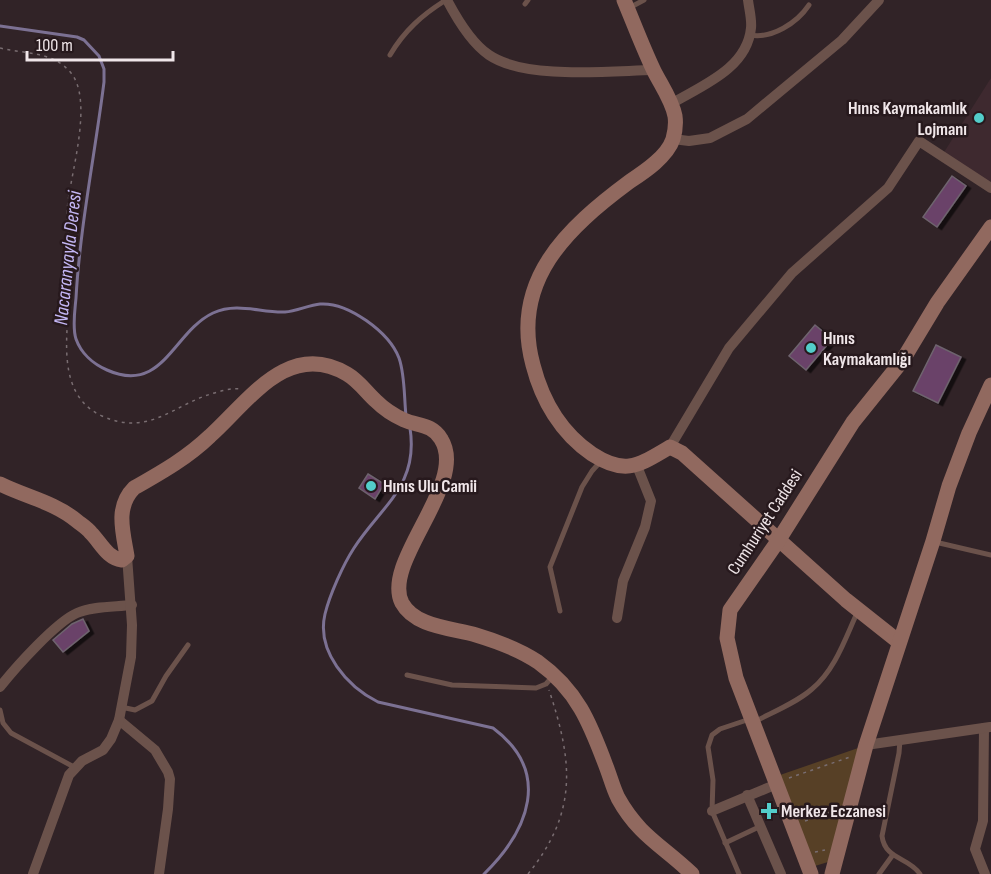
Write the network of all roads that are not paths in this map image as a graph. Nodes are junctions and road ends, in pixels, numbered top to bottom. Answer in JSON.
{"nodes":[{"id":1,"x":447,"y":0,"type":"edge"},
{"id":2,"x":644,"y":0,"type":"edge"},
{"id":3,"x":748,"y":0,"type":"edge"},
{"id":4,"x":879,"y":0,"type":"edge"},
{"id":5,"x":626,"y":4,"type":"edge"},
{"id":6,"x":809,"y":5,"type":"dead end"},
{"id":7,"x":750,"y":35,"type":"junction"},
{"id":8,"x":390,"y":55,"type":"dead end"},
{"id":9,"x":653,"y":70,"type":"junction"},
{"id":10,"x":671,"y":104,"type":"junction"},
{"id":11,"x":673,"y":139,"type":"junction"},
{"id":12,"x":991,"y":188,"type":"edge"},
{"id":13,"x":991,"y":227,"type":"edge"},
{"id":14,"x":991,"y":385,"type":"edge"},
{"id":15,"x":670,"y":447,"type":"junction"},
{"id":16,"x":602,"y":460,"type":"junction"},
{"id":17,"x":637,"y":466,"type":"junction"},
{"id":18,"x":0,"y":484,"type":"edge"},
{"id":19,"x":778,"y":541,"type":"junction"},
{"id":20,"x":933,"y":541,"type":"junction"},
{"id":21,"x":991,"y":555,"type":"edge"},
{"id":22,"x":127,"y":556,"type":"junction"},
{"id":23,"x":132,"y":605,"type":"junction"},
{"id":24,"x":858,"y":610,"type":"junction"},
{"id":25,"x":560,"y":611,"type":"dead end"},
{"id":26,"x":617,"y":618,"type":"dead end"},
{"id":27,"x":899,"y":642,"type":"junction"},
{"id":28,"x":188,"y":645,"type":"dead end"},
{"id":29,"x":407,"y":675,"type":"dead end"},
{"id":30,"x":2,"y":680,"type":"edge"},
{"id":31,"x":550,"y":680,"type":"junction"},
{"id":32,"x":121,"y":707,"type":"junction"},
{"id":33,"x":0,"y":710,"type":"edge"},
{"id":34,"x":119,"y":720,"type":"junction"},
{"id":35,"x":752,"y":720,"type":"junction"},
{"id":36,"x":988,"y":727,"type":"edge"},
{"id":37,"x":900,"y":740,"type":"junction"},
{"id":38,"x":861,"y":749,"type":"junction"},
{"id":39,"x":74,"y":767,"type":"junction"},
{"id":40,"x":782,"y":782,"type":"junction"},
{"id":41,"x":747,"y":795,"type":"junction"},
{"id":42,"x":712,"y":811,"type":"junction"},
{"id":43,"x":760,"y":826,"type":"junction"},
{"id":44,"x":725,"y":843,"type":"junction"},
{"id":45,"x":892,"y":856,"type":"junction"},
{"id":46,"x":33,"y":874,"type":"edge"},
{"id":47,"x":159,"y":874,"type":"edge"},
{"id":48,"x":692,"y":874,"type":"edge"},
{"id":49,"x":739,"y":874,"type":"edge"},
{"id":50,"x":782,"y":874,"type":"edge"},
{"id":51,"x":811,"y":874,"type":"edge"},
{"id":52,"x":832,"y":874,"type":"edge"},
{"id":53,"x":879,"y":874,"type":"edge"},
{"id":54,"x":920,"y":874,"type":"edge"},
{"id":55,"x":985,"y":874,"type":"edge"}],
"edges":[{"from":1,"to":8,"type":"lane"},
{"from":1,"to":9,"type":"street"},
{"from":2,"to":5,"type":"lane"},
{"from":3,"to":7,"type":"street"},
{"from":4,"to":11,"type":"street"},
{"from":5,"to":9,"type":"street"},
{"from":6,"to":7,"type":"lane"},
{"from":7,"to":10,"type":"street"},
{"from":9,"to":10,"type":"street"},
{"from":10,"to":11,"type":"street"},
{"from":11,"to":16,"type":"street"},
{"from":12,"to":15,"type":"street"},
{"from":13,"to":19,"type":"street","name":"Cumhuriyet Caddesi"},
{"from":14,"to":20,"type":"street"},
{"from":15,"to":17,"type":"street"},
{"from":15,"to":19,"type":"street"},
{"from":16,"to":17,"type":"street"},
{"from":16,"to":25,"type":"lane"},
{"from":17,"to":26,"type":"street"},
{"from":18,"to":22,"type":"street"},
{"from":19,"to":24,"type":"street"},
{"from":19,"to":35,"type":"street","name":"Cumhuriyet Caddesi"},
{"from":20,"to":21,"type":"lane"},
{"from":20,"to":27,"type":"street"},
{"from":22,"to":23,"type":"street"},
{"from":22,"to":31,"type":"street"},
{"from":23,"to":30,"type":"street"},
{"from":23,"to":32,"type":"street"},
{"from":24,"to":27,"type":"street"},
{"from":24,"to":35,"type":"lane"},
{"from":27,"to":38,"type":"street"},
{"from":28,"to":32,"type":"lane"},
{"from":29,"to":31,"type":"lane"},
{"from":31,"to":48,"type":"street"},
{"from":32,"to":34,"type":"street"},
{"from":33,"to":39,"type":"lane"},
{"from":34,"to":39,"type":"street"},
{"from":34,"to":47,"type":"street"},
{"from":35,"to":40,"type":"street","name":"Cumhuriyet Caddesi"},
{"from":35,"to":42,"type":"lane"},
{"from":36,"to":37,"type":"street"},
{"from":36,"to":55,"type":"street"},
{"from":37,"to":38,"type":"street"},
{"from":37,"to":45,"type":"lane"},
{"from":38,"to":52,"type":"street"},
{"from":39,"to":46,"type":"street"},
{"from":40,"to":41,"type":"street"},
{"from":40,"to":51,"type":"street","name":"Cumhuriyet Caddesi"},
{"from":41,"to":42,"type":"street"},
{"from":41,"to":43,"type":"street"},
{"from":42,"to":44,"type":"lane"},
{"from":43,"to":44,"type":"lane"},
{"from":43,"to":50,"type":"street"},
{"from":44,"to":49,"type":"lane"},
{"from":45,"to":53,"type":"lane"},
{"from":45,"to":54,"type":"lane"}]}
